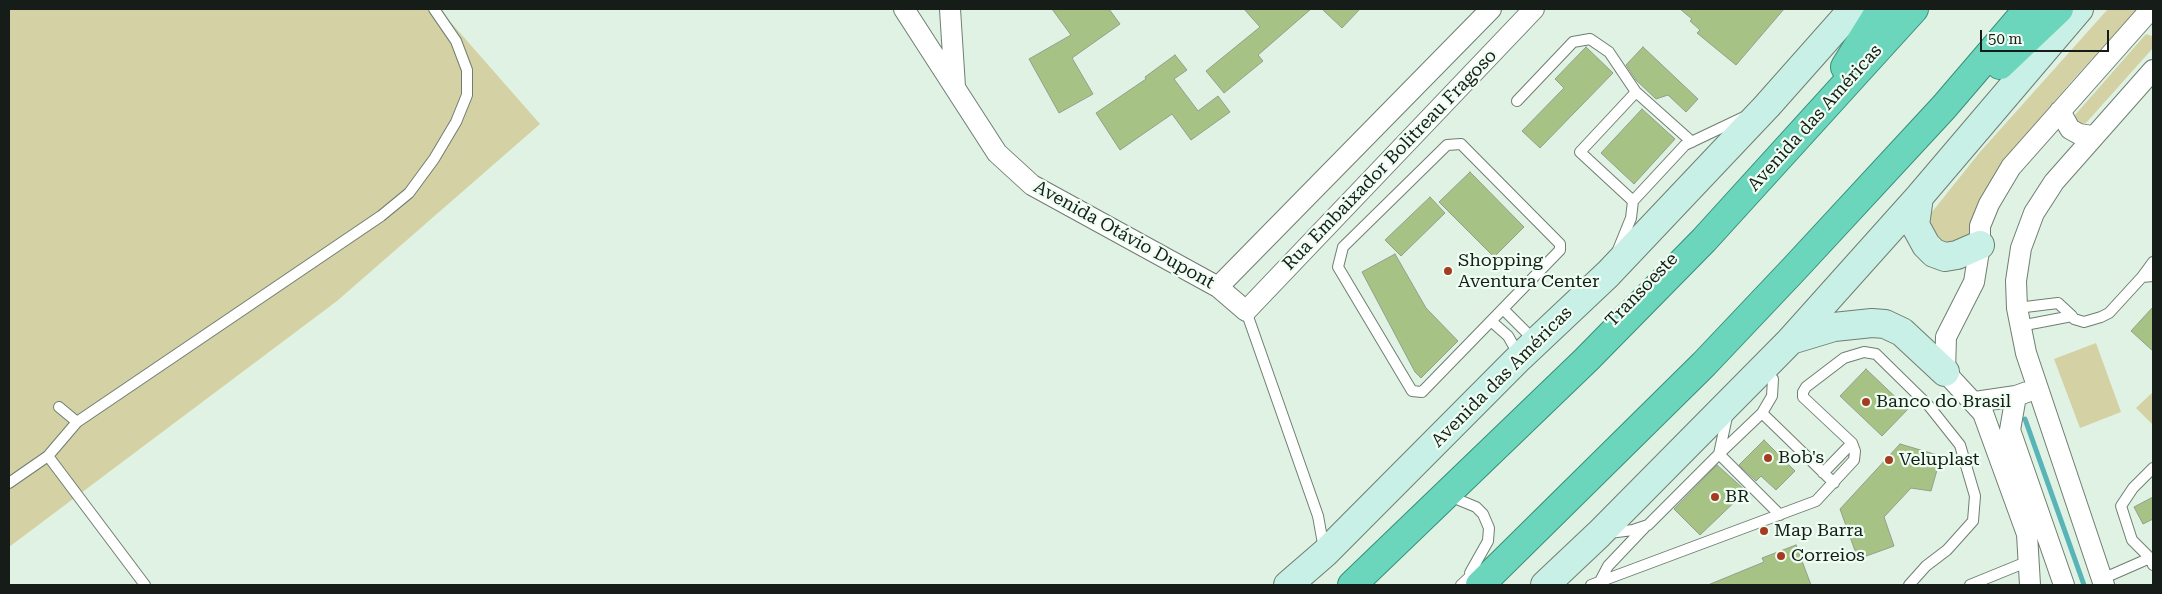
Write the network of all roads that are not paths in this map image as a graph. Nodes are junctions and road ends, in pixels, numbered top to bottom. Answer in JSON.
{"nodes":[{"id":1,"x":434,"y":9,"type":"edge"},
{"id":2,"x":904,"y":9,"type":"edge"},
{"id":3,"x":950,"y":9,"type":"edge"},
{"id":4,"x":1491,"y":9,"type":"edge"},
{"id":5,"x":1534,"y":9,"type":"edge"},
{"id":6,"x":1852,"y":9,"type":"edge"},
{"id":7,"x":1881,"y":9,"type":"edge"},
{"id":8,"x":2015,"y":9,"type":"edge"},
{"id":9,"x":2028,"y":9,"type":"edge"},
{"id":10,"x":2059,"y":9,"type":"edge"},
{"id":11,"x":2079,"y":9,"type":"edge"},
{"id":12,"x":1918,"y":12,"type":"edge"},
{"id":13,"x":2147,"y":19,"type":"edge"},
{"id":14,"x":1903,"y":37,"type":"dead end"},
{"id":15,"x":1976,"y":53,"type":"dead end"},
{"id":16,"x":2152,"y":71,"type":"edge"},
{"id":17,"x":955,"y":88,"type":"junction"},
{"id":18,"x":1636,"y":92,"type":"junction"},
{"id":19,"x":1517,"y":101,"type":"dead end"},
{"id":20,"x":1767,"y":106,"type":"junction"},
{"id":21,"x":1944,"y":107,"type":"junction"},
{"id":22,"x":1823,"y":110,"type":"junction"},
{"id":23,"x":2060,"y":111,"type":"junction"},
{"id":24,"x":1918,"y":118,"type":"dead end"},
{"id":25,"x":2092,"y":136,"type":"junction"},
{"id":26,"x":1692,"y":142,"type":"junction"},
{"id":27,"x":1780,"y":173,"type":"dead end"},
{"id":28,"x":1919,"y":197,"type":"junction"},
{"id":29,"x":1634,"y":201,"type":"junction"},
{"id":30,"x":1980,"y":245,"type":"junction"},
{"id":31,"x":2153,"y":262,"type":"edge"},
{"id":32,"x":1608,"y":274,"type":"junction"},
{"id":33,"x":2153,"y":276,"type":"edge"},
{"id":34,"x":2142,"y":277,"type":"junction"},
{"id":35,"x":1218,"y":287,"type":"junction"},
{"id":36,"x":1750,"y":300,"type":"dead end"},
{"id":37,"x":1503,"y":309,"type":"junction"},
{"id":38,"x":1246,"y":311,"type":"junction"},
{"id":39,"x":2072,"y":316,"type":"junction"},
{"id":40,"x":2019,"y":317,"type":"junction"},
{"id":41,"x":1491,"y":321,"type":"junction"},
{"id":42,"x":1790,"y":341,"type":"junction"},
{"id":43,"x":1528,"y":350,"type":"junction"},
{"id":44,"x":1946,"y":372,"type":"junction"},
{"id":45,"x":1773,"y":379,"type":"dead end"},
{"id":46,"x":2037,"y":388,"type":"junction"},
{"id":47,"x":2016,"y":396,"type":"junction"},
{"id":48,"x":1730,"y":401,"type":"junction"},
{"id":49,"x":1975,"y":402,"type":"junction"},
{"id":50,"x":59,"y":407,"type":"dead end"},
{"id":51,"x":1762,"y":413,"type":"junction"},
{"id":52,"x":77,"y":422,"type":"junction"},
{"id":53,"x":1852,"y":443,"type":"junction"},
{"id":54,"x":1508,"y":450,"type":"dead end"},
{"id":55,"x":1719,"y":454,"type":"junction"},
{"id":56,"x":48,"y":456,"type":"junction"},
{"id":57,"x":2153,"y":468,"type":"edge"},
{"id":58,"x":1823,"y":473,"type":"junction"},
{"id":59,"x":9,"y":483,"type":"edge"},
{"id":60,"x":1834,"y":483,"type":"junction"},
{"id":61,"x":1459,"y":500,"type":"dead end"},
{"id":62,"x":1780,"y":515,"type":"junction"},
{"id":63,"x":1648,"y":525,"type":"junction"},
{"id":64,"x":1598,"y":534,"type":"junction"},
{"id":65,"x":1325,"y":552,"type":"junction"},
{"id":66,"x":1492,"y":556,"type":"dead end"},
{"id":67,"x":2029,"y":561,"type":"junction"},
{"id":68,"x":2152,"y":561,"type":"edge"},
{"id":69,"x":2103,"y":582,"type":"edge"},
{"id":70,"x":1468,"y":584,"type":"edge"},
{"id":71,"x":146,"y":585,"type":"edge"},
{"id":72,"x":1288,"y":585,"type":"edge"},
{"id":73,"x":1352,"y":585,"type":"edge"},
{"id":74,"x":1545,"y":585,"type":"edge"},
{"id":75,"x":1596,"y":585,"type":"edge"},
{"id":76,"x":1909,"y":585,"type":"edge"},
{"id":77,"x":1970,"y":585,"type":"edge"},
{"id":78,"x":2030,"y":585,"type":"edge"},
{"id":79,"x":2064,"y":585,"type":"edge"}],
"edges":[{"from":1,"to":52,"type":"lane"},
{"from":2,"to":17,"type":"street","name":"Avenida Otávio Dupont"},
{"from":3,"to":17,"type":"street"},
{"from":4,"to":35,"type":"street","name":"Rua Embaixador Bolitreau Fragoso"},
{"from":5,"to":38,"type":"street","name":"Rua Embaixador Bolitreau Fragoso"},
{"from":6,"to":20,"type":"main road","name":"Avenida das Américas"},
{"from":7,"to":22,"type":"highway"},
{"from":8,"to":15,"type":"lane"},
{"from":9,"to":21,"type":"highway"},
{"from":10,"to":21,"type":"highway"},
{"from":11,"to":28,"type":"main road"},
{"from":12,"to":14,"type":"lane"},
{"from":12,"to":22,"type":"highway","name":"Avenida das Américas"},
{"from":13,"to":23,"type":"street"},
{"from":16,"to":25,"type":"street"},
{"from":17,"to":35,"type":"street","name":"Avenida Otávio Dupont"},
{"from":18,"to":19,"type":"lane"},
{"from":18,"to":26,"type":"lane"},
{"from":18,"to":29,"type":"lane"},
{"from":20,"to":26,"type":"lane"},
{"from":20,"to":32,"type":"main road","name":"Avenida das Américas"},
{"from":21,"to":70,"type":"highway"},
{"from":22,"to":73,"type":"highway","name":"Avenida das Américas"},
{"from":23,"to":25,"type":"street"},
{"from":23,"to":30,"type":"street"},
{"from":24,"to":36,"type":"lane"},
{"from":25,"to":40,"type":"street"},
{"from":26,"to":29,"type":"lane"},
{"from":27,"to":54,"type":"lane","name":"Transoeste"},
{"from":28,"to":30,"type":"main road"},
{"from":28,"to":42,"type":"main road"},
{"from":29,"to":32,"type":"lane"},
{"from":30,"to":44,"type":"street"},
{"from":31,"to":34,"type":"lane"},
{"from":32,"to":43,"type":"main road","name":"Avenida das Américas"},
{"from":33,"to":34,"type":"lane"},
{"from":34,"to":39,"type":"lane"},
{"from":35,"to":38,"type":"street","name":"Avenida Otávio Dupont"},
{"from":37,"to":41,"type":"lane"},
{"from":37,"to":41,"type":"lane"},
{"from":37,"to":43,"type":"lane"},
{"from":38,"to":65,"type":"lane"},
{"from":39,"to":40,"type":"lane"},
{"from":39,"to":40,"type":"lane"},
{"from":40,"to":46,"type":"street"},
{"from":41,"to":43,"type":"lane"},
{"from":42,"to":44,"type":"main road"},
{"from":42,"to":48,"type":"main road"},
{"from":43,"to":65,"type":"main road","name":"Avenida das Américas"},
{"from":44,"to":49,"type":"street"},
{"from":45,"to":51,"type":"lane"},
{"from":46,"to":47,"type":"street"},
{"from":46,"to":69,"type":"street"},
{"from":47,"to":49,"type":"street"},
{"from":47,"to":79,"type":"street"},
{"from":48,"to":55,"type":"lane"},
{"from":48,"to":64,"type":"main road"},
{"from":49,"to":67,"type":"street"},
{"from":50,"to":52,"type":"lane"},
{"from":51,"to":55,"type":"lane"},
{"from":51,"to":58,"type":"lane"},
{"from":52,"to":56,"type":"lane"},
{"from":53,"to":58,"type":"lane"},
{"from":53,"to":60,"type":"lane"},
{"from":53,"to":76,"type":"lane"},
{"from":55,"to":62,"type":"lane"},
{"from":55,"to":63,"type":"lane"},
{"from":56,"to":59,"type":"lane"},
{"from":56,"to":71,"type":"lane"},
{"from":57,"to":68,"type":"lane"},
{"from":58,"to":60,"type":"lane"},
{"from":60,"to":62,"type":"lane"},
{"from":61,"to":70,"type":"lane"},
{"from":62,"to":75,"type":"lane"},
{"from":63,"to":64,"type":"lane"},
{"from":63,"to":75,"type":"lane"},
{"from":64,"to":74,"type":"main road"},
{"from":65,"to":72,"type":"main road","name":"Avenida das Américas"},
{"from":66,"to":70,"type":"lane"},
{"from":67,"to":77,"type":"lane"},
{"from":67,"to":78,"type":"street"},
{"from":68,"to":69,"type":"lane"}]}
